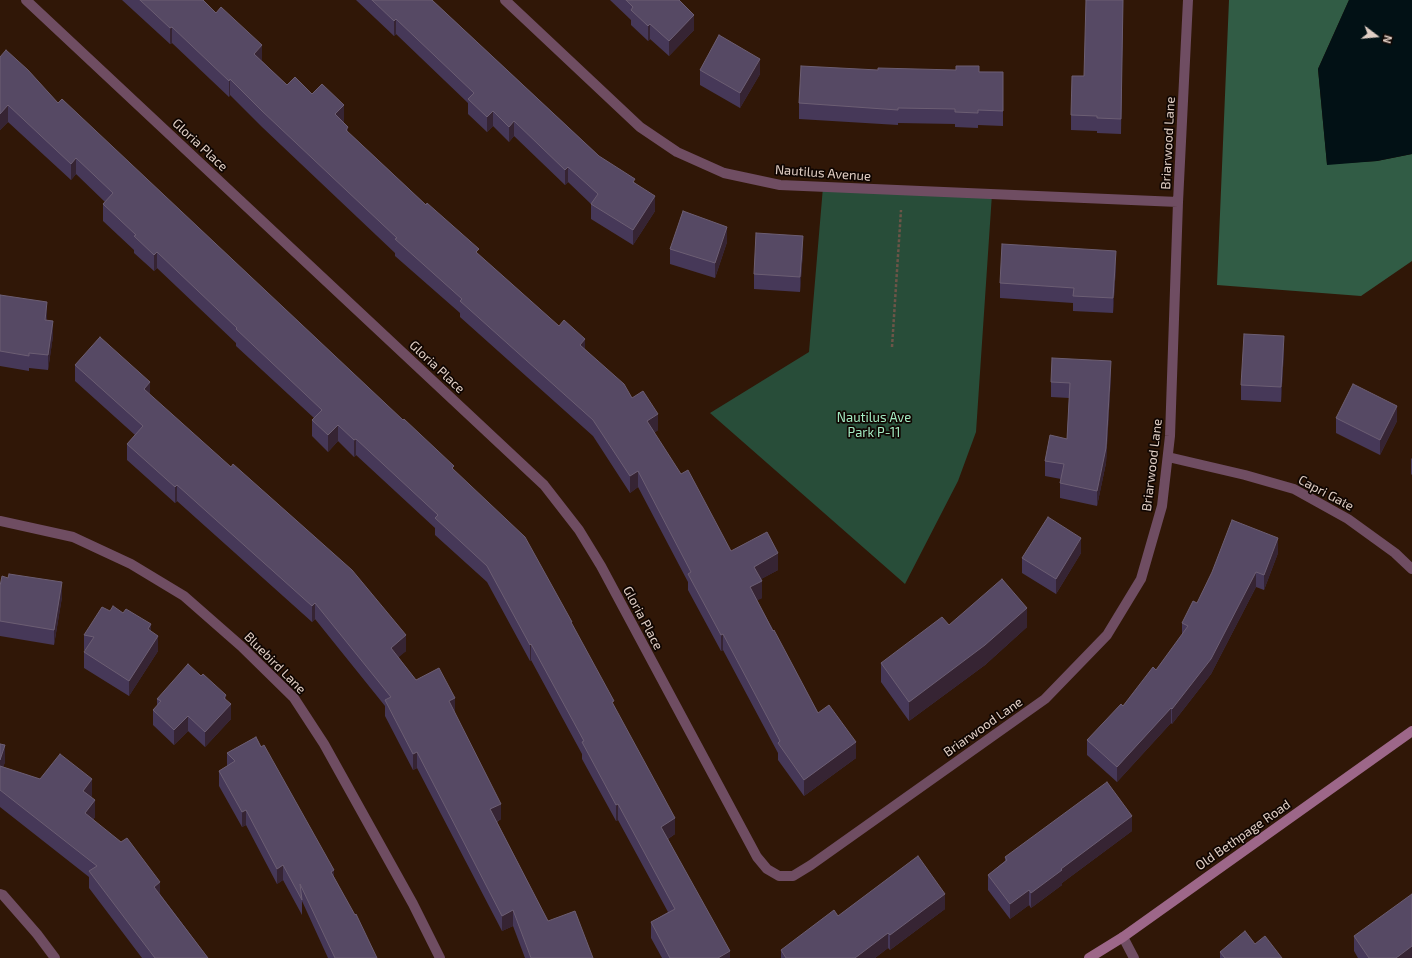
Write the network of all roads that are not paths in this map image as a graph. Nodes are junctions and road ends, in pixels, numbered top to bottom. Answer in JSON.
{"nodes":[{"id":1,"x":26,"y":0,"type":"edge"},
{"id":2,"x":505,"y":0,"type":"edge"},
{"id":3,"x":1188,"y":0,"type":"edge"},
{"id":4,"x":1178,"y":202,"type":"junction"},
{"id":5,"x":1168,"y":457,"type":"junction"},
{"id":6,"x":0,"y":521,"type":"edge"},
{"id":7,"x":1412,"y":569,"type":"edge"},
{"id":8,"x":1412,"y":731,"type":"edge"},
{"id":9,"x":739,"y":823,"type":"joint"},
{"id":10,"x":0,"y":894,"type":"edge"},
{"id":11,"x":1123,"y":936,"type":"junction"},
{"id":12,"x":55,"y":958,"type":"edge"},
{"id":13,"x":440,"y":958,"type":"edge"},
{"id":14,"x":1089,"y":958,"type":"edge"},
{"id":15,"x":1134,"y":958,"type":"edge"}],
"edges":[{"from":1,"to":9,"type":"street","name":"Gloria Place"},
{"from":2,"to":4,"type":"street","name":"Nautilus Avenue"},
{"from":3,"to":4,"type":"street","name":"Briarwood Lane"},
{"from":4,"to":5,"type":"street","name":"Briarwood Lane"},
{"from":5,"to":7,"type":"street","name":"Capri Gate"},
{"from":5,"to":9,"type":"street","name":"Briarwood Lane"},
{"from":6,"to":13,"type":"street","name":"Bluebird Lane"},
{"from":8,"to":11,"type":"main road","name":"Old Bethpage Road"},
{"from":10,"to":12,"type":"street"},
{"from":11,"to":14,"type":"main road","name":"Old Bethpage Road"},
{"from":11,"to":15,"type":"street"}]}
